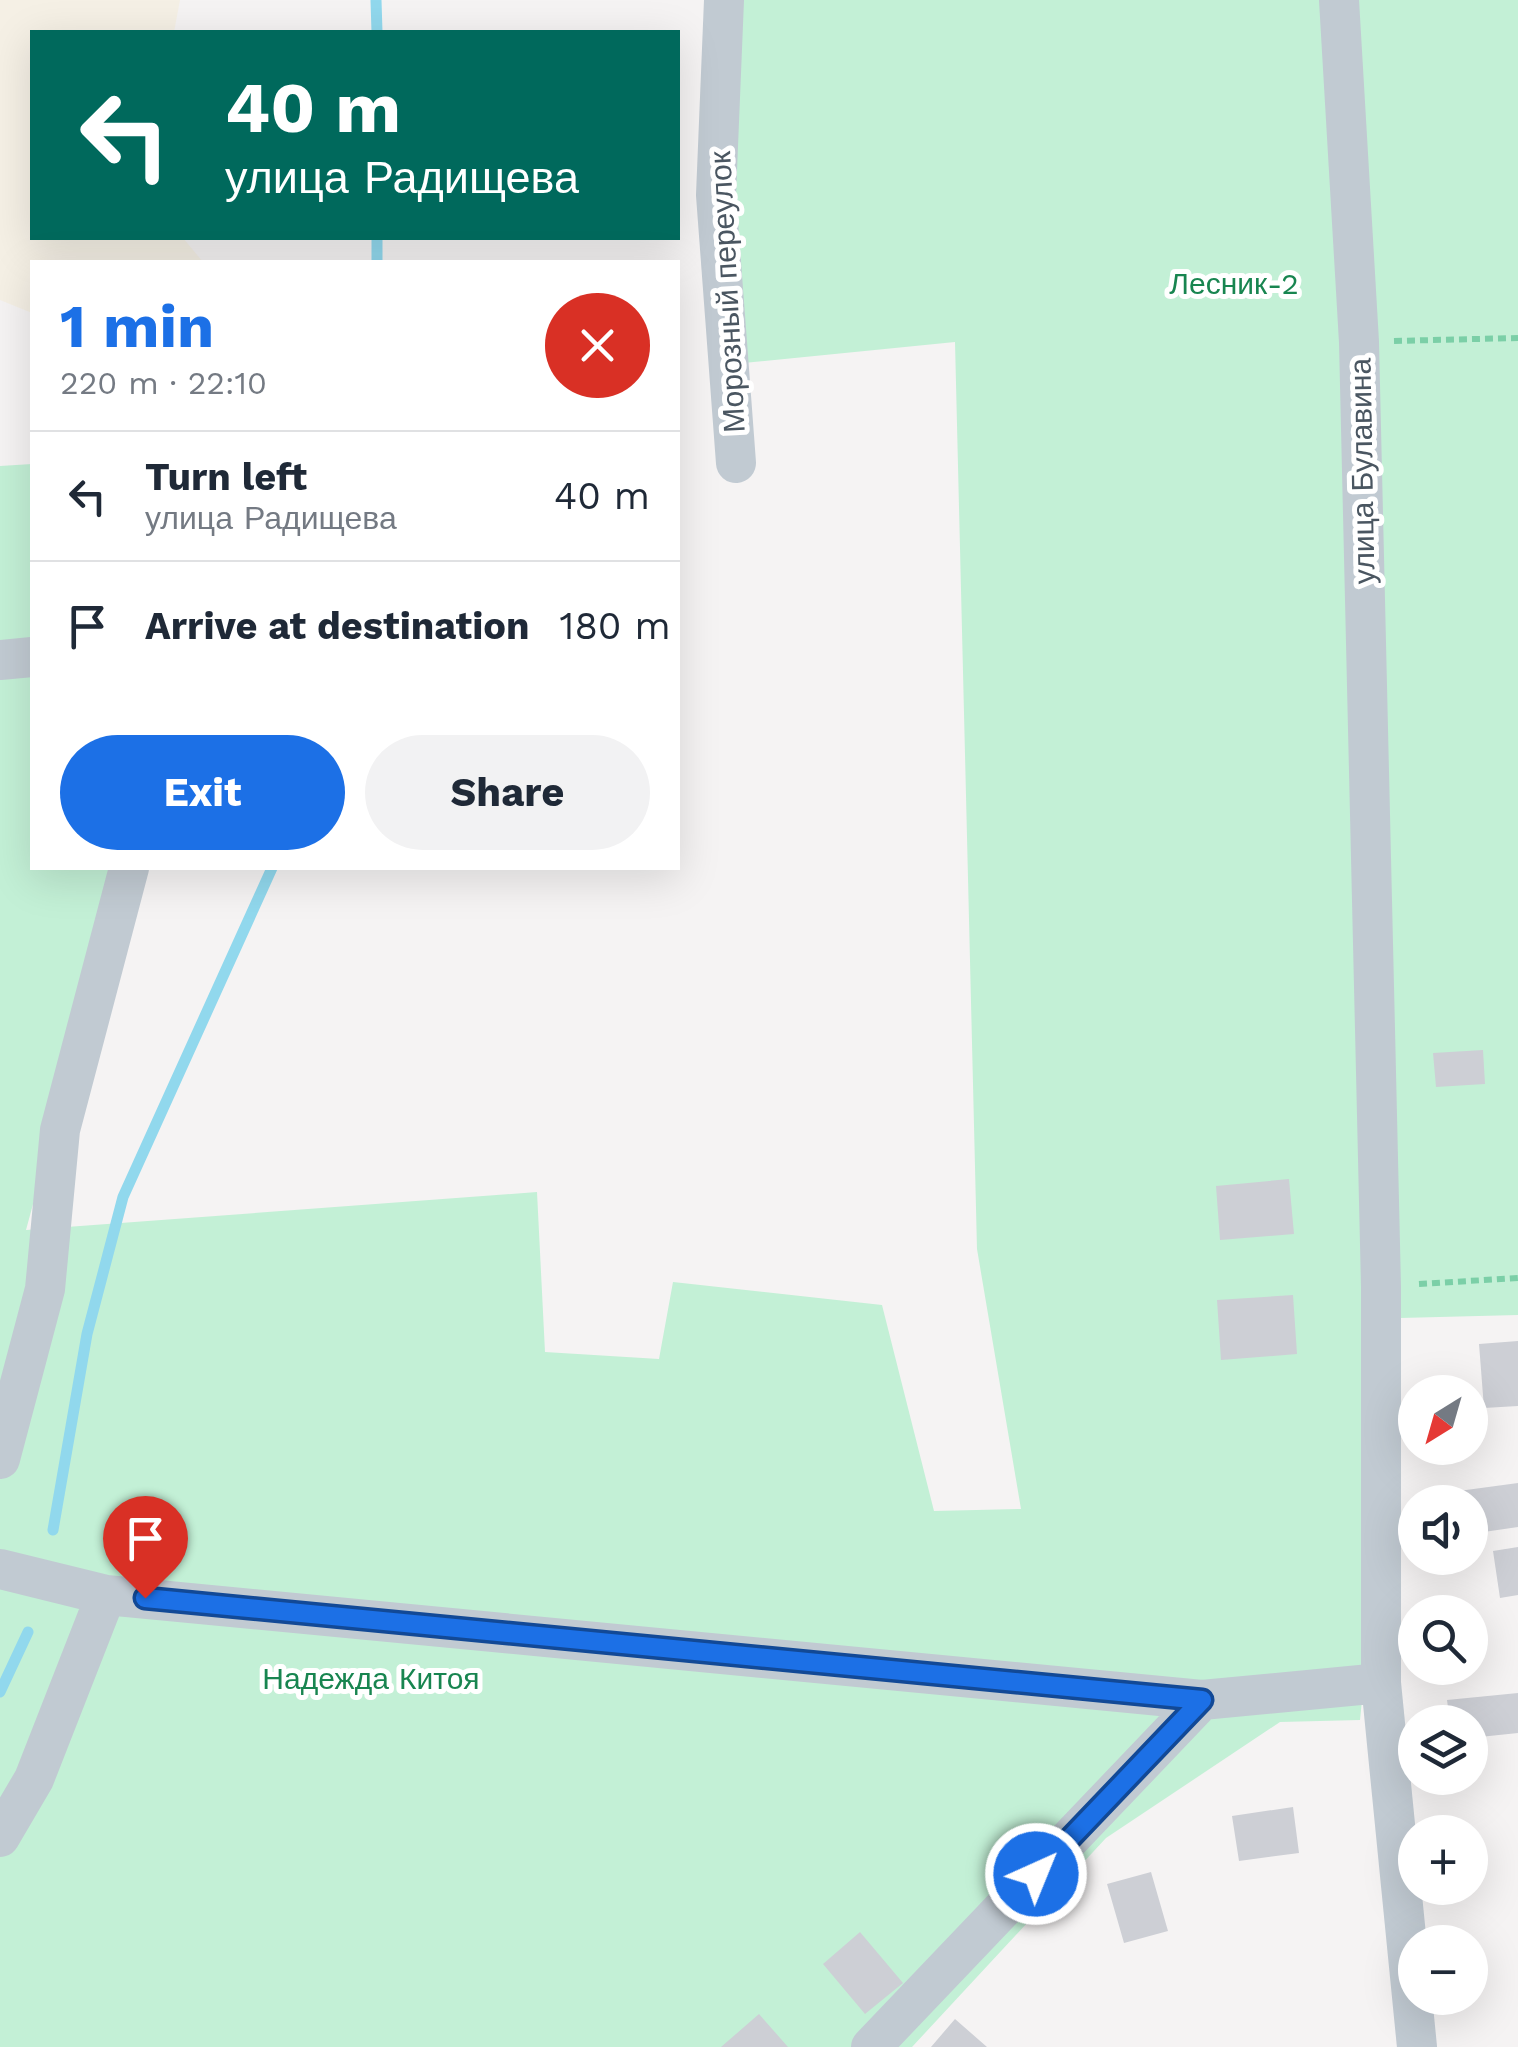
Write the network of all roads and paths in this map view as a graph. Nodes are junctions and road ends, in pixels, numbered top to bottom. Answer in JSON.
{"nodes":[{"id":1,"x":724,"y":0,"type":"edge"},
{"id":2,"x":1338,"y":0,"type":"edge"},
{"id":3,"x":1518,"y":338,"type":"edge"},
{"id":4,"x":1359,"y":342,"type":"junction"},
{"id":5,"x":736,"y":464,"type":"dead end"},
{"id":6,"x":30,"y":657,"type":"edge"},
{"id":7,"x":0,"y":660,"type":"edge"},
{"id":8,"x":128,"y":870,"type":"edge"},
{"id":9,"x":1518,"y":1278,"type":"edge"},
{"id":10,"x":1381,"y":1287,"type":"junction"},
{"id":11,"x":0,"y":1459,"type":"edge"},
{"id":12,"x":0,"y":1569,"type":"edge"},
{"id":13,"x":106,"y":1594,"type":"junction"},
{"id":14,"x":1381,"y":1683,"type":"junction"},
{"id":15,"x":1202,"y":1700,"type":"junction"},
{"id":16,"x":0,"y":1837,"type":"edge"},
{"id":17,"x":871,"y":2047,"type":"edge"},
{"id":18,"x":1417,"y":2047,"type":"edge"}],
"edges":[{"from":1,"to":5,"type":"street","name":"Морозный переулок"},
{"from":2,"to":4,"type":"street","name":"улица Булавина"},
{"from":3,"to":4,"type":"path"},
{"from":4,"to":10,"type":"street","name":"улица Булавина"},
{"from":6,"to":7,"type":"street"},
{"from":8,"to":11,"type":"street"},
{"from":9,"to":10,"type":"path"},
{"from":10,"to":14,"type":"street","name":"улица Булавина"},
{"from":12,"to":13,"type":"street"},
{"from":13,"to":15,"type":"street"},
{"from":13,"to":16,"type":"street"},
{"from":14,"to":15,"type":"street"},
{"from":14,"to":18,"type":"street","name":"улица Булавина"},
{"from":15,"to":17,"type":"street"}]}
